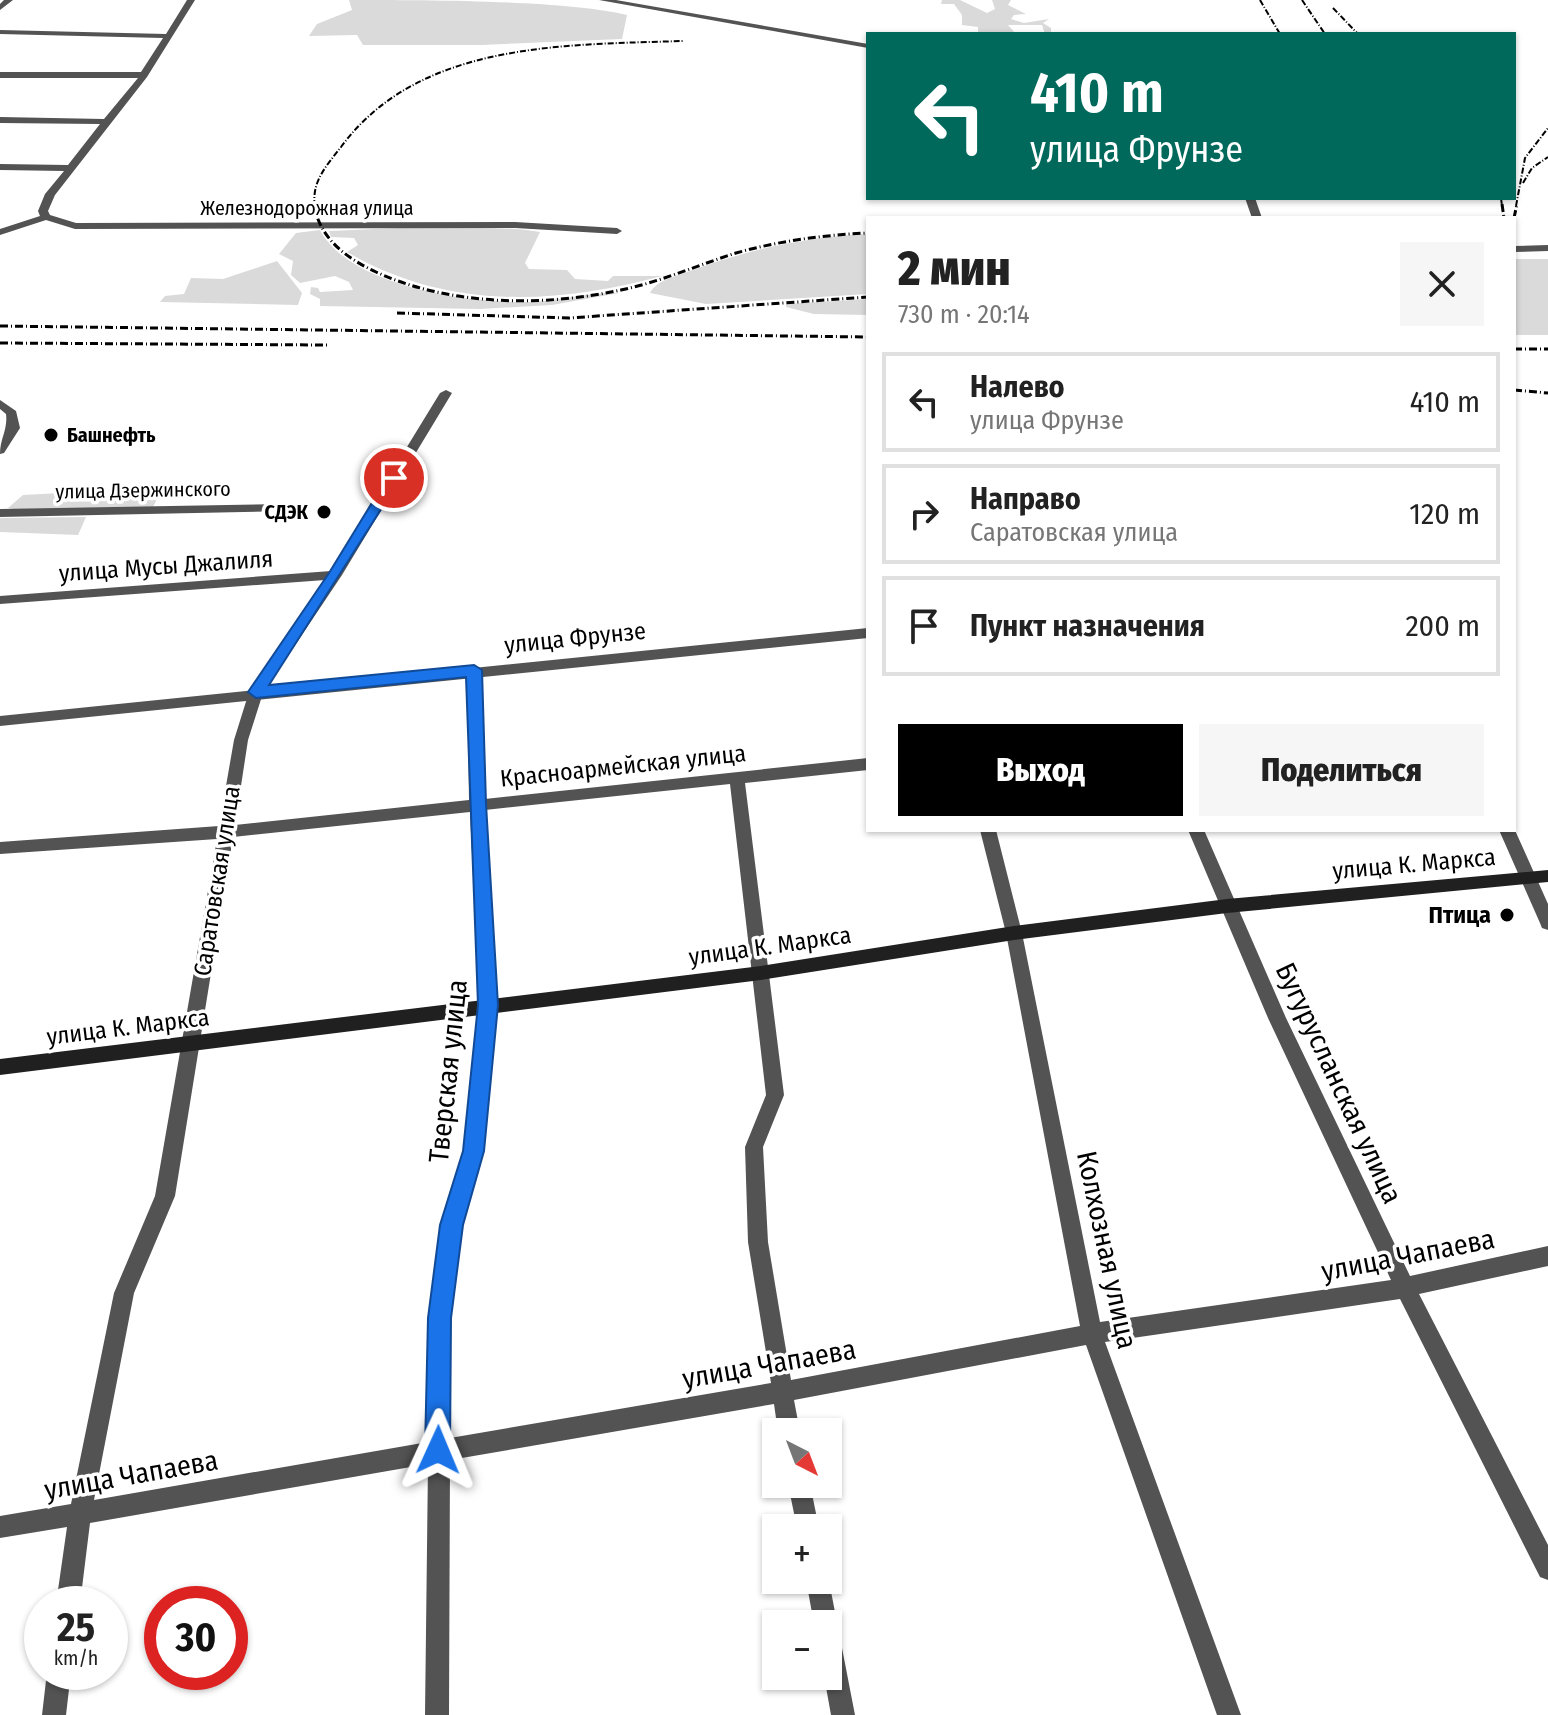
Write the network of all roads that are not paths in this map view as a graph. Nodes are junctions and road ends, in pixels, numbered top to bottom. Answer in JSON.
{"nodes":[{"id":1,"x":9,"y":0,"type":"edge"},
{"id":2,"x":190,"y":0,"type":"edge"},
{"id":3,"x":603,"y":0,"type":"edge"},
{"id":4,"x":0,"y":8,"type":"edge"},
{"id":5,"x":0,"y":32,"type":"edge"},
{"id":6,"x":168,"y":36,"type":"junction"},
{"id":7,"x":866,"y":46,"type":"edge"},
{"id":8,"x":0,"y":75,"type":"edge"},
{"id":9,"x":144,"y":75,"type":"junction"},
{"id":10,"x":0,"y":120,"type":"edge"},
{"id":11,"x":109,"y":122,"type":"junction"},
{"id":12,"x":0,"y":167,"type":"edge"},
{"id":13,"x":70,"y":168,"type":"junction"},
{"id":14,"x":46,"y":217,"type":"junction"},
{"id":15,"x":617,"y":231,"type":"dead end"},
{"id":16,"x":0,"y":232,"type":"edge"},
{"id":17,"x":1548,"y":248,"type":"edge"},
{"id":18,"x":1516,"y":249,"type":"edge"},
{"id":19,"x":446,"y":393,"type":"dead end"},
{"id":20,"x":0,"y":403,"type":"edge"},
{"id":21,"x":0,"y":450,"type":"edge"},
{"id":22,"x":287,"y":508,"type":"dead end"},
{"id":23,"x":0,"y":513,"type":"edge"},
{"id":24,"x":335,"y":575,"type":"junction"},
{"id":25,"x":0,"y":600,"type":"edge"},
{"id":26,"x":866,"y":633,"type":"edge"},
{"id":27,"x":474,"y":670,"type":"junction"},
{"id":28,"x":256,"y":692,"type":"junction"},
{"id":29,"x":0,"y":721,"type":"edge"},
{"id":30,"x":866,"y":764,"type":"edge"},
{"id":31,"x":737,"y":779,"type":"junction"},
{"id":32,"x":477,"y":804,"type":"junction"},
{"id":33,"x":224,"y":832,"type":"junction"},
{"id":34,"x":989,"y":832,"type":"edge"},
{"id":35,"x":1197,"y":832,"type":"edge"},
{"id":36,"x":1508,"y":832,"type":"edge"},
{"id":37,"x":0,"y":848,"type":"edge"},
{"id":38,"x":1548,"y":876,"type":"edge"},
{"id":39,"x":1526,"y":878,"type":"junction"},
{"id":40,"x":1227,"y":906,"type":"junction"},
{"id":41,"x":1548,"y":923,"type":"edge"},
{"id":42,"x":1014,"y":933,"type":"junction"},
{"id":43,"x":761,"y":973,"type":"junction"},
{"id":44,"x":488,"y":1005,"type":"junction"},
{"id":45,"x":192,"y":1043,"type":"junction"},
{"id":46,"x":0,"y":1067,"type":"edge"},
{"id":47,"x":1548,"y":1256,"type":"edge"},
{"id":48,"x":1403,"y":1288,"type":"junction"},
{"id":49,"x":1092,"y":1334,"type":"junction"},
{"id":50,"x":782,"y":1392,"type":"junction"},
{"id":51,"x":787,"y":1418,"type":"edge"},
{"id":52,"x":438,"y":1450,"type":"junction"},
{"id":53,"x":80,"y":1512,"type":"junction"},
{"id":54,"x":0,"y":1527,"type":"edge"},
{"id":55,"x":1548,"y":1569,"type":"edge"},
{"id":56,"x":70,"y":1586,"type":"edge"},
{"id":57,"x":57,"y":1690,"type":"edge"},
{"id":58,"x":838,"y":1690,"type":"edge"},
{"id":59,"x":54,"y":1715,"type":"edge"},
{"id":60,"x":437,"y":1715,"type":"edge"},
{"id":61,"x":843,"y":1715,"type":"edge"},
{"id":62,"x":1229,"y":1715,"type":"edge"}],
"edges":[{"from":1,"to":4,"type":"street"},
{"from":2,"to":6,"type":"street"},
{"from":3,"to":7,"type":"street"},
{"from":5,"to":6,"type":"street"},
{"from":6,"to":9,"type":"street"},
{"from":8,"to":9,"type":"street"},
{"from":9,"to":11,"type":"street"},
{"from":10,"to":11,"type":"street"},
{"from":11,"to":13,"type":"street"},
{"from":12,"to":13,"type":"street"},
{"from":13,"to":14,"type":"street"},
{"from":14,"to":15,"type":"street","name":"Железнодорожная улица"},
{"from":14,"to":16,"type":"street"},
{"from":17,"to":18,"type":"street"},
{"from":19,"to":24,"type":"street","name":"Саратовская улица"},
{"from":20,"to":21,"type":"street"},
{"from":22,"to":23,"type":"street","name":"улица Дзержинского"},
{"from":24,"to":25,"type":"street","name":"улица Мусы Джалиля"},
{"from":24,"to":28,"type":"street","name":"Саратовская улица"},
{"from":26,"to":27,"type":"street","name":"улица Фрунзе"},
{"from":27,"to":28,"type":"street","name":"улица Фрунзе"},
{"from":27,"to":32,"type":"street","name":"Тверская улица"},
{"from":28,"to":29,"type":"street","name":"улица Фрунзе"},
{"from":28,"to":33,"type":"street","name":"Саратовская улица"},
{"from":30,"to":31,"type":"street","name":"Красноармейская улица"},
{"from":31,"to":32,"type":"street","name":"Красноармейская улица"},
{"from":31,"to":43,"type":"street"},
{"from":32,"to":33,"type":"street","name":"Красноармейская улица"},
{"from":32,"to":44,"type":"street","name":"Тверская улица"},
{"from":33,"to":37,"type":"street","name":"Красноармейская улица"},
{"from":33,"to":45,"type":"street","name":"Саратовская улица"},
{"from":34,"to":42,"type":"street","name":"Колхозная улица"},
{"from":35,"to":40,"type":"street","name":"Бугурусланская улица"},
{"from":36,"to":39,"type":"street"},
{"from":38,"to":39,"type":"main road","name":"улица К. Маркса"},
{"from":39,"to":40,"type":"main road","name":"улица К. Маркса"},
{"from":39,"to":41,"type":"street"},
{"from":40,"to":42,"type":"main road","name":"улица К. Маркса"},
{"from":40,"to":48,"type":"street","name":"Бугурусланская улица"},
{"from":42,"to":43,"type":"main road","name":"улица К. Маркса"},
{"from":42,"to":49,"type":"street","name":"Колхозная улица"},
{"from":43,"to":44,"type":"main road","name":"улица К. Маркса"},
{"from":43,"to":50,"type":"street"},
{"from":44,"to":45,"type":"main road","name":"улица К. Маркса"},
{"from":44,"to":52,"type":"street","name":"Тверская улица"},
{"from":45,"to":46,"type":"main road","name":"улица К. Маркса"},
{"from":45,"to":53,"type":"street","name":"Саратовская улица"},
{"from":47,"to":48,"type":"street","name":"улица Чапаева"},
{"from":48,"to":49,"type":"street","name":"улица Чапаева"},
{"from":48,"to":55,"type":"street","name":"Бугурусланская улица"},
{"from":49,"to":50,"type":"street","name":"улица Чапаева"},
{"from":49,"to":62,"type":"street","name":"Колхозная улица"},
{"from":50,"to":51,"type":"street"},
{"from":50,"to":52,"type":"street","name":"улица Чапаева"},
{"from":52,"to":53,"type":"street","name":"улица Чапаева"},
{"from":52,"to":60,"type":"street","name":"Тверская улица"},
{"from":53,"to":54,"type":"street","name":"улица Чапаева"},
{"from":53,"to":56,"type":"street","name":"Саратовская улица"},
{"from":57,"to":59,"type":"street"},
{"from":58,"to":61,"type":"street"}]}
